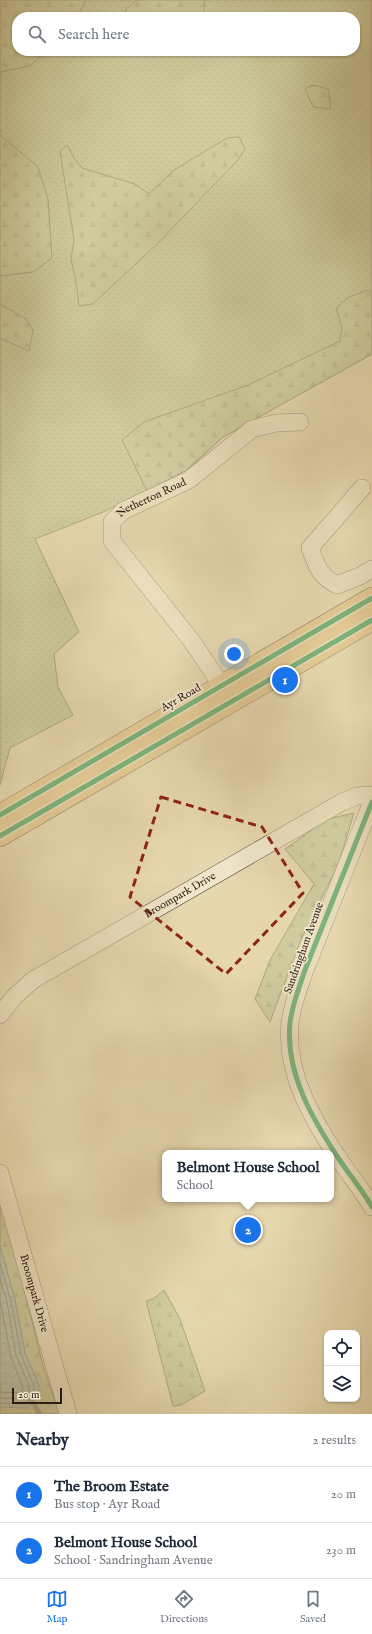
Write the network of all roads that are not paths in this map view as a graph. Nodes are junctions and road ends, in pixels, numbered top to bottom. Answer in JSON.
{"nodes":[{"id":1,"x":300,"y":422,"type":"dead end"},
{"id":2,"x":362,"y":488,"type":"dead end"},
{"id":3,"x":372,"y":569,"type":"edge"},
{"id":4,"x":372,"y":598,"type":"edge"},
{"id":5,"x":372,"y":620,"type":"edge"},
{"id":6,"x":226,"y":694,"type":"junction"},
{"id":7,"x":372,"y":795,"type":"edge"},
{"id":8,"x":372,"y":802,"type":"edge"},
{"id":9,"x":26,"y":810,"type":"junction"},
{"id":10,"x":0,"y":815,"type":"edge"},
{"id":11,"x":0,"y":836,"type":"edge"},
{"id":12,"x":0,"y":1015,"type":"edge"},
{"id":13,"x":0,"y":1173,"type":"edge"},
{"id":14,"x":372,"y":1207,"type":"edge"},
{"id":15,"x":68,"y":1414,"type":"edge"}],
"edges":[{"from":1,"to":6,"type":"street","name":"Netherton Road"},
{"from":2,"to":3,"type":"street"},
{"from":4,"to":6,"type":"main road"},
{"from":5,"to":6,"type":"main road"},
{"from":6,"to":9,"type":"main road"},
{"from":7,"to":12,"type":"street","name":"Broompark Drive"},
{"from":8,"to":14,"type":"street","name":"Sandringham Avenue"},
{"from":9,"to":10,"type":"main road"},
{"from":9,"to":11,"type":"main road"},
{"from":13,"to":15,"type":"street","name":"Broompark Drive"}]}
